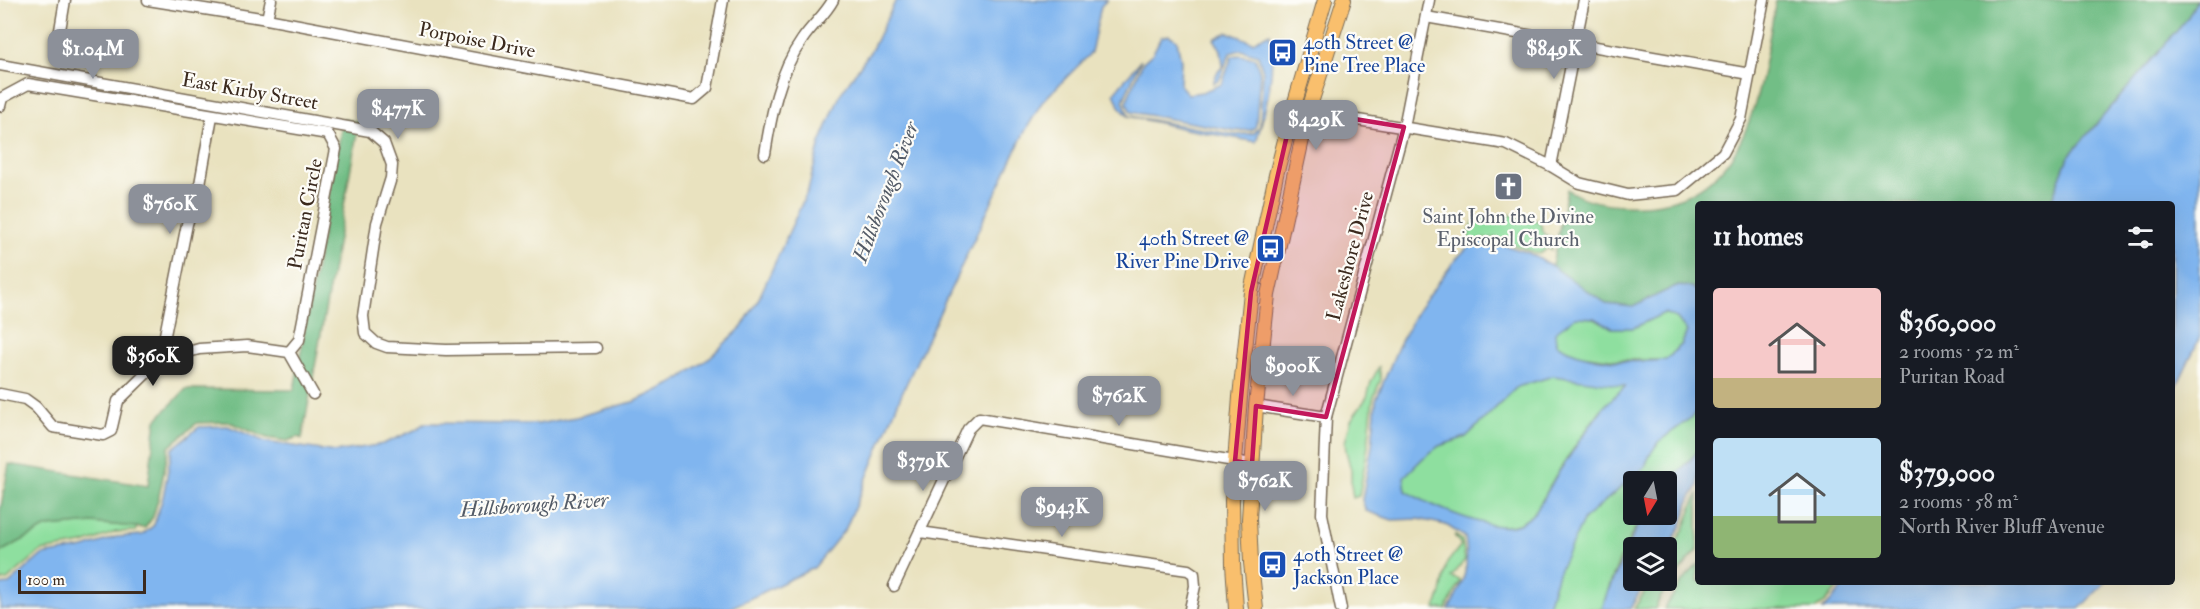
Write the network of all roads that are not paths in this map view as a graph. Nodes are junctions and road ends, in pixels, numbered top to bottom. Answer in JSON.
{"nodes":[{"id":1,"x":65,"y":0,"type":"edge"},
{"id":2,"x":148,"y":0,"type":"edge"},
{"id":3,"x":271,"y":0,"type":"edge"},
{"id":4,"x":723,"y":0,"type":"edge"},
{"id":5,"x":833,"y":0,"type":"edge"},
{"id":6,"x":1325,"y":0,"type":"edge"},
{"id":7,"x":1344,"y":0,"type":"edge"},
{"id":8,"x":1429,"y":0,"type":"edge"},
{"id":9,"x":1584,"y":0,"type":"edge"},
{"id":10,"x":1764,"y":0,"type":"edge"},
{"id":11,"x":170,"y":2,"type":"edge"},
{"id":12,"x":1426,"y":17,"type":"junction"},
{"id":13,"x":267,"y":19,"type":"junction"},
{"id":14,"x":59,"y":36,"type":"dead end"},
{"id":15,"x":1576,"y":43,"type":"junction"},
{"id":16,"x":0,"y":65,"type":"edge"},
{"id":17,"x":1750,"y":74,"type":"junction"},
{"id":18,"x":0,"y":106,"type":"edge"},
{"id":19,"x":1293,"y":109,"type":"junction"},
{"id":20,"x":1308,"y":112,"type":"junction"},
{"id":21,"x":212,"y":116,"type":"junction"},
{"id":22,"x":1404,"y":127,"type":"junction"},
{"id":23,"x":765,"y":154,"type":"dead end"},
{"id":24,"x":1551,"y":166,"type":"junction"},
{"id":25,"x":1251,"y":292,"type":"junction"},
{"id":26,"x":1268,"y":295,"type":"junction"},
{"id":27,"x":596,"y":348,"type":"dead end"},
{"id":28,"x":289,"y":352,"type":"junction"},
{"id":29,"x":160,"y":360,"type":"junction"},
{"id":30,"x":0,"y":394,"type":"edge"},
{"id":31,"x":313,"y":394,"type":"dead end"},
{"id":32,"x":1256,"y":406,"type":"junction"},
{"id":33,"x":1326,"y":417,"type":"junction"},
{"id":34,"x":1235,"y":461,"type":"junction"},
{"id":35,"x":1252,"y":464,"type":"junction"},
{"id":36,"x":920,"y":532,"type":"junction"},
{"id":37,"x":894,"y":586,"type":"dead end"},
{"id":38,"x":1190,"y":609,"type":"edge"},
{"id":39,"x":1236,"y":609,"type":"edge"},
{"id":40,"x":1256,"y":609,"type":"edge"},
{"id":41,"x":1341,"y":609,"type":"edge"}],
"edges":[{"from":1,"to":14,"type":"street"},
{"from":2,"to":11,"type":"street","name":"Porpoise Drive"},
{"from":3,"to":13,"type":"street"},
{"from":4,"to":13,"type":"street","name":"Porpoise Drive"},
{"from":5,"to":23,"type":"street"},
{"from":6,"to":19,"type":"main road"},
{"from":7,"to":20,"type":"main road"},
{"from":8,"to":12,"type":"street","name":"Lakeshore Drive"},
{"from":9,"to":15,"type":"street"},
{"from":10,"to":17,"type":"street"},
{"from":11,"to":13,"type":"street","name":"Porpoise Drive"},
{"from":12,"to":15,"type":"street"},
{"from":12,"to":22,"type":"street","name":"Lakeshore Drive"},
{"from":15,"to":17,"type":"street"},
{"from":15,"to":24,"type":"street"},
{"from":16,"to":27,"type":"street","name":"East Kirby Street"},
{"from":17,"to":24,"type":"street"},
{"from":18,"to":21,"type":"street","name":"Puritan Circle"},
{"from":19,"to":20,"type":"street"},
{"from":19,"to":25,"type":"main road"},
{"from":20,"to":22,"type":"street"},
{"from":20,"to":26,"type":"main road"},
{"from":21,"to":28,"type":"street","name":"Puritan Circle"},
{"from":21,"to":29,"type":"street"},
{"from":22,"to":24,"type":"street"},
{"from":22,"to":33,"type":"street","name":"Lakeshore Drive"},
{"from":25,"to":26,"type":"main road"},
{"from":25,"to":34,"type":"main road"},
{"from":26,"to":32,"type":"main road"},
{"from":28,"to":29,"type":"street"},
{"from":28,"to":31,"type":"street"},
{"from":29,"to":30,"type":"street"},
{"from":32,"to":33,"type":"street"},
{"from":32,"to":35,"type":"main road"},
{"from":33,"to":41,"type":"street","name":"Lakeshore Drive"},
{"from":34,"to":35,"type":"street"},
{"from":34,"to":36,"type":"street"},
{"from":34,"to":39,"type":"main road"},
{"from":35,"to":40,"type":"main road"},
{"from":36,"to":37,"type":"street"},
{"from":36,"to":38,"type":"street"}]}
